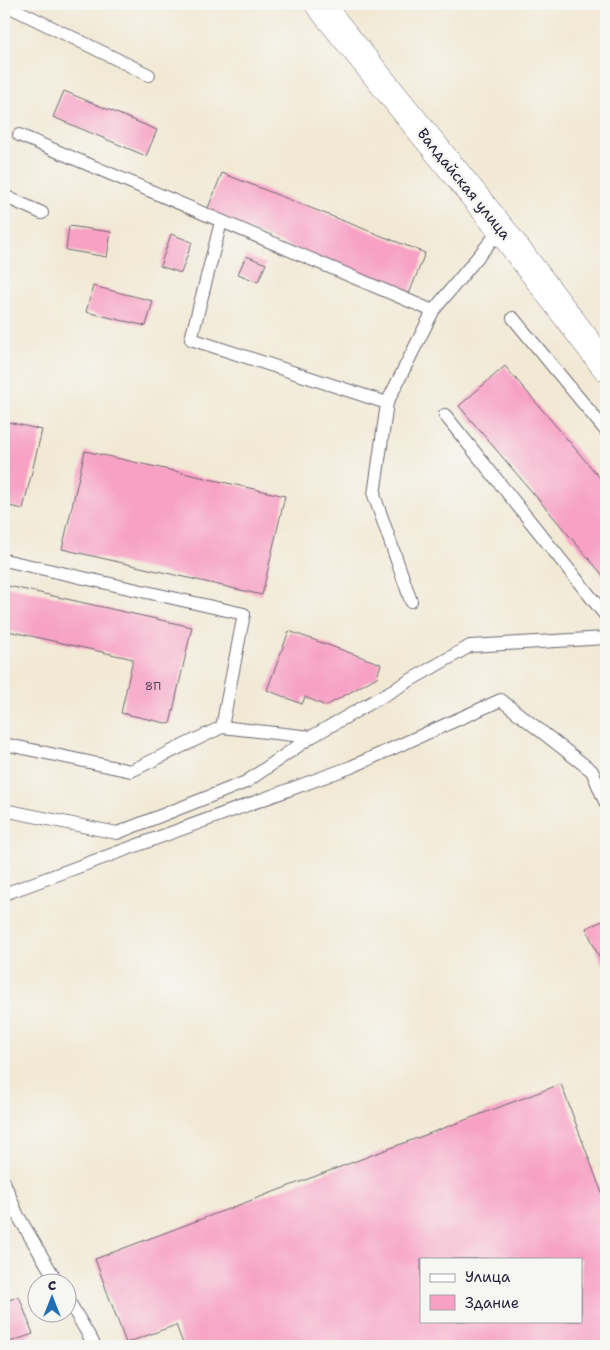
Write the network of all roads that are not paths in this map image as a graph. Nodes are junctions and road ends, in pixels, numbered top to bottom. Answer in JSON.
{"nodes":[{"id":1,"x":4,"y":4,"type":"edge"},
{"id":2,"x":319,"y":4,"type":"edge"},
{"id":3,"x":149,"y":76,"type":"dead end"},
{"id":4,"x":19,"y":136,"type":"dead end"},
{"id":5,"x":4,"y":196,"type":"edge"},
{"id":6,"x":42,"y":212,"type":"dead end"},
{"id":7,"x":221,"y":222,"type":"junction"},
{"id":8,"x":501,"y":229,"type":"junction"},
{"id":9,"x":433,"y":311,"type":"junction"},
{"id":10,"x":514,"y":318,"type":"dead end"},
{"id":11,"x":606,"y":367,"type":"edge"},
{"id":12,"x":387,"y":403,"type":"junction"},
{"id":13,"x":445,"y":415,"type":"dead end"},
{"id":14,"x":606,"y":431,"type":"edge"},
{"id":15,"x":4,"y":560,"type":"edge"},
{"id":16,"x":411,"y":601,"type":"dead end"},
{"id":17,"x":606,"y":616,"type":"edge"},
{"id":18,"x":606,"y":638,"type":"edge"},
{"id":19,"x":222,"y":727,"type":"junction"},
{"id":20,"x":311,"y":737,"type":"junction"},
{"id":21,"x":4,"y":744,"type":"edge"},
{"id":22,"x":606,"y":804,"type":"edge"},
{"id":23,"x":4,"y":810,"type":"edge"},
{"id":24,"x":4,"y":894,"type":"edge"},
{"id":25,"x":4,"y":1182,"type":"edge"},
{"id":26,"x":51,"y":1272,"type":"edge"},
{"id":27,"x":78,"y":1317,"type":"edge"},
{"id":28,"x":95,"y":1346,"type":"edge"}],
"edges":[{"from":1,"to":3,"type":"lane"},
{"from":2,"to":8,"type":"street","name":"Валдайская улица"},
{"from":4,"to":7,"type":"lane"},
{"from":5,"to":6,"type":"lane"},
{"from":7,"to":9,"type":"lane"},
{"from":7,"to":12,"type":"lane"},
{"from":8,"to":9,"type":"lane"},
{"from":8,"to":11,"type":"street","name":"Валдайская улица"},
{"from":9,"to":12,"type":"lane"},
{"from":10,"to":14,"type":"lane"},
{"from":12,"to":16,"type":"lane"},
{"from":13,"to":17,"type":"lane"},
{"from":15,"to":19,"type":"lane"},
{"from":18,"to":20,"type":"lane"},
{"from":19,"to":20,"type":"lane"},
{"from":19,"to":21,"type":"lane"},
{"from":20,"to":23,"type":"lane"},
{"from":22,"to":24,"type":"lane"},
{"from":25,"to":26,"type":"lane"},
{"from":27,"to":28,"type":"lane"}]}
